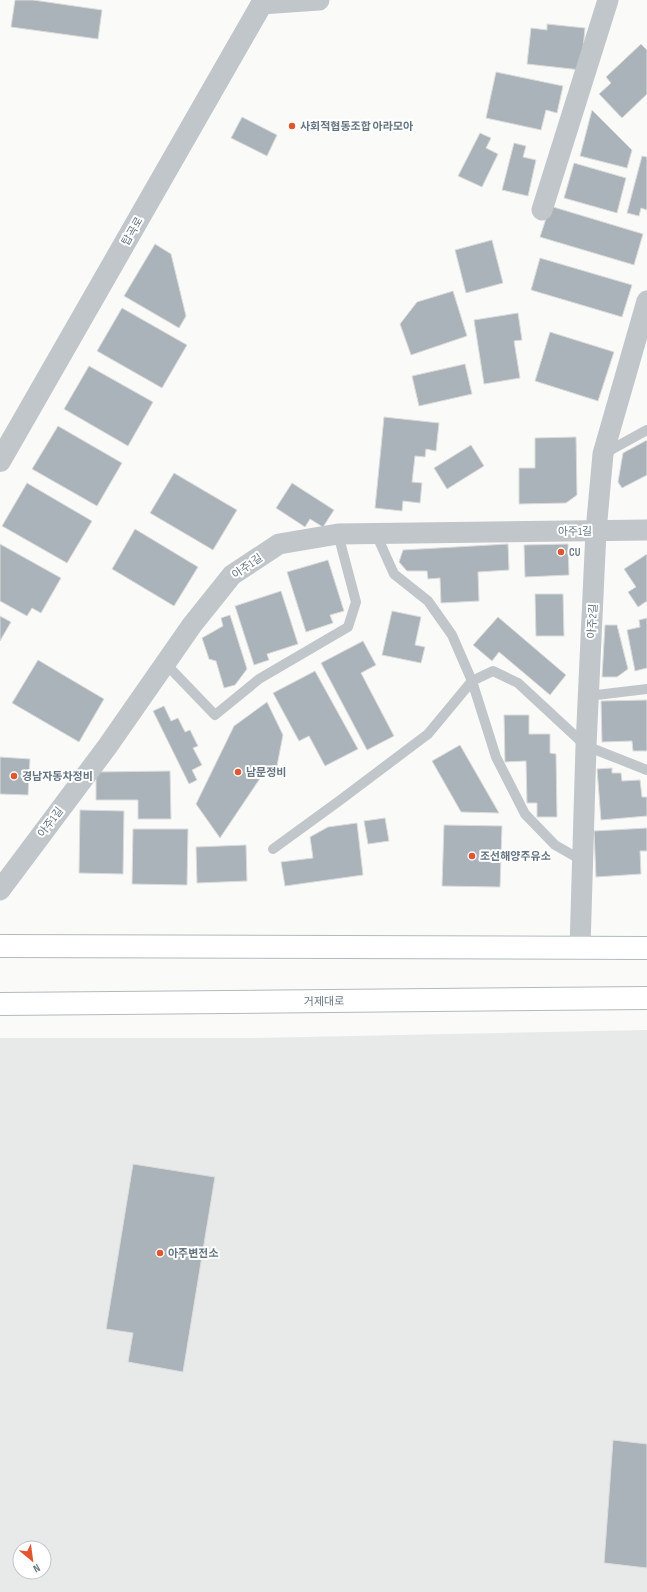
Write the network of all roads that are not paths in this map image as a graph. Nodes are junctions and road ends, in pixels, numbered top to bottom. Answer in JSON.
{"nodes":[{"id":1,"x":319,"y":0,"type":"edge"},
{"id":2,"x":608,"y":0,"type":"edge"},
{"id":3,"x":263,"y":2,"type":"edge"},
{"id":4,"x":542,"y":210,"type":"dead end"},
{"id":5,"x":647,"y":301,"type":"edge"},
{"id":6,"x":647,"y":430,"type":"edge"},
{"id":7,"x":603,"y":454,"type":"junction"},
{"id":8,"x":0,"y":461,"type":"edge"},
{"id":9,"x":647,"y":530,"type":"edge"},
{"id":10,"x":596,"y":531,"type":"junction"},
{"id":11,"x":338,"y":534,"type":"junction"},
{"id":12,"x":376,"y":534,"type":"junction"},
{"id":13,"x":165,"y":663,"type":"junction"},
{"id":14,"x":472,"y":681,"type":"junction"},
{"id":15,"x":647,"y":689,"type":"edge"},
{"id":16,"x":588,"y":696,"type":"junction"},
{"id":17,"x":586,"y":746,"type":"junction"},
{"id":18,"x":647,"y":770,"type":"edge"},
{"id":19,"x":273,"y":849,"type":"dead end"},
{"id":20,"x":583,"y":861,"type":"junction"},
{"id":21,"x":0,"y":890,"type":"edge"},
{"id":22,"x":0,"y":946,"type":"edge"},
{"id":23,"x":580,"y":948,"type":"junction"},
{"id":24,"x":647,"y":948,"type":"edge"},
{"id":25,"x":647,"y":998,"type":"edge"},
{"id":26,"x":0,"y":1004,"type":"edge"}],
"edges":[{"from":1,"to":3,"type":"street"},
{"from":2,"to":4,"type":"street"},
{"from":3,"to":8,"type":"street","name":"탑곡로"},
{"from":5,"to":7,"type":"street","name":"아주2길"},
{"from":6,"to":7,"type":"lane"},
{"from":7,"to":10,"type":"street","name":"아주2길"},
{"from":9,"to":10,"type":"street","name":"아주1길"},
{"from":10,"to":12,"type":"street","name":"아주1길"},
{"from":10,"to":16,"type":"street","name":"아주2길"},
{"from":11,"to":12,"type":"street","name":"아주1길"},
{"from":11,"to":13,"type":"street","name":"아주1길"},
{"from":11,"to":13,"type":"lane"},
{"from":12,"to":14,"type":"lane"},
{"from":13,"to":21,"type":"street","name":"아주1길"},
{"from":14,"to":17,"type":"lane"},
{"from":14,"to":19,"type":"lane"},
{"from":14,"to":20,"type":"lane"},
{"from":15,"to":16,"type":"lane"},
{"from":16,"to":17,"type":"street","name":"아주2길"},
{"from":17,"to":18,"type":"lane"},
{"from":17,"to":20,"type":"street","name":"아주2길"},
{"from":20,"to":23,"type":"street","name":"아주2길"},
{"from":22,"to":23,"type":"highway"},
{"from":23,"to":24,"type":"highway"},
{"from":25,"to":26,"type":"highway","name":"거제대로"}]}
